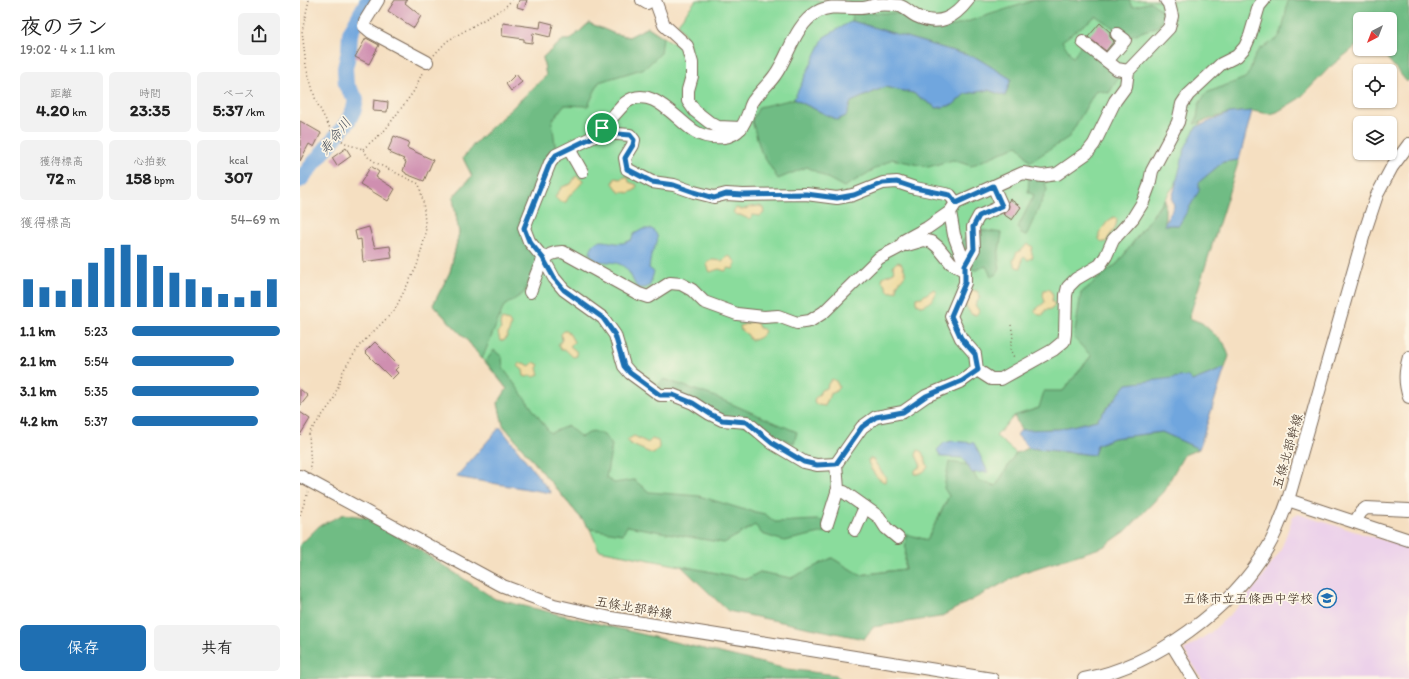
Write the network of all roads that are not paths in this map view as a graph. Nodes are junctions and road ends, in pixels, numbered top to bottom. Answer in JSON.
{"nodes":[{"id":1,"x":378,"y":0,"type":"edge"},
{"id":2,"x":642,"y":0,"type":"edge"},
{"id":3,"x":651,"y":0,"type":"edge"},
{"id":4,"x":655,"y":0,"type":"edge"},
{"id":5,"x":968,"y":0,"type":"edge"},
{"id":6,"x":1166,"y":0,"type":"edge"},
{"id":7,"x":1264,"y":0,"type":"edge"},
{"id":8,"x":1117,"y":34,"type":"dead end"},
{"id":9,"x":1083,"y":42,"type":"dead end"},
{"id":10,"x":1107,"y":61,"type":"junction"},
{"id":11,"x":427,"y":62,"type":"road end"},
{"id":12,"x":1128,"y":72,"type":"junction"},
{"id":13,"x":602,"y":128,"type":"junction"},
{"id":14,"x":741,"y":128,"type":"junction"},
{"id":15,"x":1409,"y":144,"type":"edge"},
{"id":16,"x":569,"y":149,"type":"junction"},
{"id":17,"x":582,"y":172,"type":"dead end"},
{"id":18,"x":993,"y":186,"type":"junction"},
{"id":19,"x":953,"y":207,"type":"junction"},
{"id":20,"x":900,"y":247,"type":"junction"},
{"id":21,"x":543,"y":258,"type":"junction"},
{"id":22,"x":965,"y":268,"type":"junction"},
{"id":23,"x":530,"y":292,"type":"dead end"},
{"id":24,"x":1409,"y":356,"type":"edge"},
{"id":25,"x":978,"y":370,"type":"junction"},
{"id":26,"x":1409,"y":397,"type":"edge"},
{"id":27,"x":836,"y":464,"type":"junction"},
{"id":28,"x":300,"y":476,"type":"edge"},
{"id":29,"x":837,"y":492,"type":"junction"},
{"id":30,"x":1288,"y":500,"type":"junction"},
{"id":31,"x":865,"y":507,"type":"junction"},
{"id":32,"x":1409,"y":510,"type":"edge"},
{"id":33,"x":1355,"y":522,"type":"junction"},
{"id":34,"x":827,"y":524,"type":"dead end"},
{"id":35,"x":855,"y":530,"type":"dead end"},
{"id":36,"x":898,"y":538,"type":"dead end"},
{"id":37,"x":1409,"y":540,"type":"edge"},
{"id":38,"x":1171,"y":643,"type":"junction"},
{"id":39,"x":992,"y":679,"type":"edge"},
{"id":40,"x":1084,"y":679,"type":"edge"},
{"id":41,"x":1193,"y":679,"type":"edge"}],
"edges":[{"from":1,"to":11,"type":"street"},
{"from":2,"to":3,"type":"street"},
{"from":4,"to":14,"type":"street"},
{"from":5,"to":14,"type":"street"},
{"from":6,"to":12,"type":"street"},
{"from":7,"to":25,"type":"street"},
{"from":8,"to":10,"type":"street"},
{"from":9,"to":10,"type":"street"},
{"from":10,"to":12,"type":"street"},
{"from":12,"to":18,"type":"street"},
{"from":13,"to":14,"type":"street"},
{"from":13,"to":16,"type":"street"},
{"from":13,"to":19,"type":"street"},
{"from":15,"to":30,"type":"street","name":"五條北部幹線"},
{"from":16,"to":17,"type":"street"},
{"from":16,"to":21,"type":"street"},
{"from":18,"to":19,"type":"street"},
{"from":18,"to":22,"type":"street"},
{"from":19,"to":20,"type":"street"},
{"from":19,"to":22,"type":"street"},
{"from":20,"to":21,"type":"street"},
{"from":20,"to":22,"type":"street"},
{"from":21,"to":23,"type":"street"},
{"from":21,"to":27,"type":"street"},
{"from":22,"to":25,"type":"street"},
{"from":24,"to":26,"type":"street"},
{"from":25,"to":27,"type":"street"},
{"from":27,"to":29,"type":"street"},
{"from":28,"to":39,"type":"street","name":"五條北部幹線"},
{"from":29,"to":31,"type":"street"},
{"from":29,"to":34,"type":"street"},
{"from":30,"to":33,"type":"street"},
{"from":30,"to":38,"type":"street","name":"五條北部幹線"},
{"from":31,"to":35,"type":"street"},
{"from":31,"to":36,"type":"street"},
{"from":32,"to":33,"type":"street"},
{"from":33,"to":37,"type":"street"},
{"from":38,"to":40,"type":"street","name":"五條北部幹線"},
{"from":38,"to":41,"type":"street"}]}
